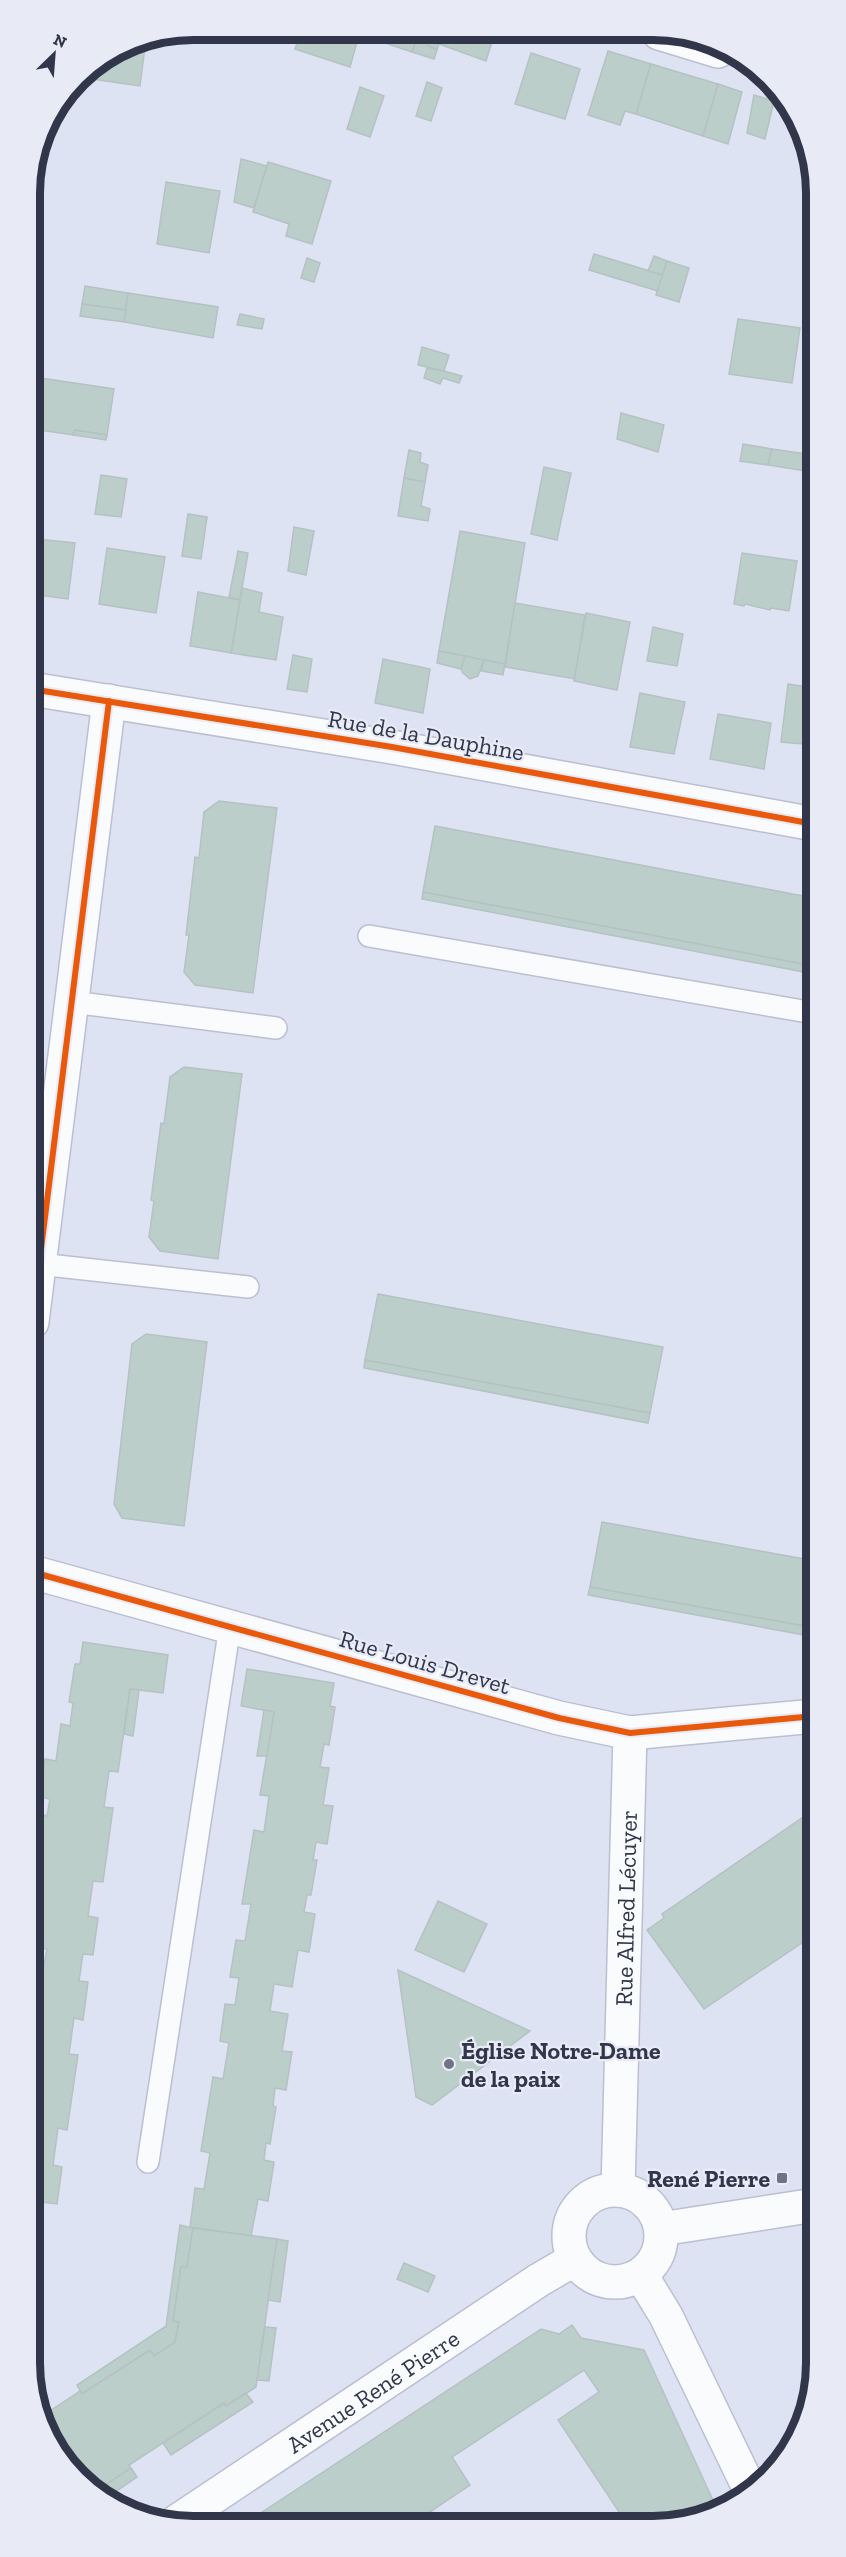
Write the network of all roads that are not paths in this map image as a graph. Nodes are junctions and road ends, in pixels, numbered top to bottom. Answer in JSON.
{"nodes":[{"id":1,"x":41,"y":691,"type":"edge"},
{"id":2,"x":109,"y":701,"type":"junction"},
{"id":3,"x":806,"y":822,"type":"edge"},
{"id":4,"x":369,"y":936,"type":"dead end"},
{"id":5,"x":72,"y":1002,"type":"junction"},
{"id":6,"x":806,"y":1012,"type":"edge"},
{"id":7,"x":276,"y":1028,"type":"dead end"},
{"id":8,"x":41,"y":1252,"type":"edge"},
{"id":9,"x":41,"y":1264,"type":"edge"},
{"id":10,"x":248,"y":1287,"type":"dead end"},
{"id":11,"x":40,"y":1574,"type":"edge"},
{"id":12,"x":230,"y":1626,"type":"junction"},
{"id":13,"x":805,"y":1717,"type":"edge"},
{"id":14,"x":630,"y":1734,"type":"junction"},
{"id":15,"x":148,"y":2162,"type":"dead end"},
{"id":16,"x":618,"y":2190,"type":"junction"},
{"id":17,"x":805,"y":2207,"type":"edge"},
{"id":18,"x":661,"y":2229,"type":"junction"},
{"id":19,"x":575,"y":2259,"type":"junction"},
{"id":20,"x":641,"y":2275,"type":"junction"},
{"id":21,"x":747,"y":2484,"type":"edge"},
{"id":22,"x":185,"y":2516,"type":"edge"}],
"edges":[{"from":1,"to":2,"type":"street","name":"Rue de la Dauphine"},
{"from":2,"to":3,"type":"street","name":"Rue de la Dauphine"},
{"from":2,"to":5,"type":"street"},
{"from":4,"to":6,"type":"lane"},
{"from":5,"to":7,"type":"lane"},
{"from":5,"to":8,"type":"street"},
{"from":9,"to":10,"type":"lane"},
{"from":11,"to":12,"type":"street","name":"Rue Louis Drevet"},
{"from":12,"to":14,"type":"street","name":"Rue Louis Drevet"},
{"from":12,"to":15,"type":"lane"},
{"from":13,"to":14,"type":"street","name":"Rue Louis Drevet"},
{"from":14,"to":16,"type":"street","name":"Rue Alfred Lécuyer"},
{"from":16,"to":18,"type":"street"},
{"from":16,"to":19,"type":"street"},
{"from":17,"to":18,"type":"street"},
{"from":18,"to":20,"type":"street"},
{"from":19,"to":20,"type":"street"},
{"from":19,"to":22,"type":"street","name":"Avenue René Pierre"},
{"from":20,"to":21,"type":"street"}]}
